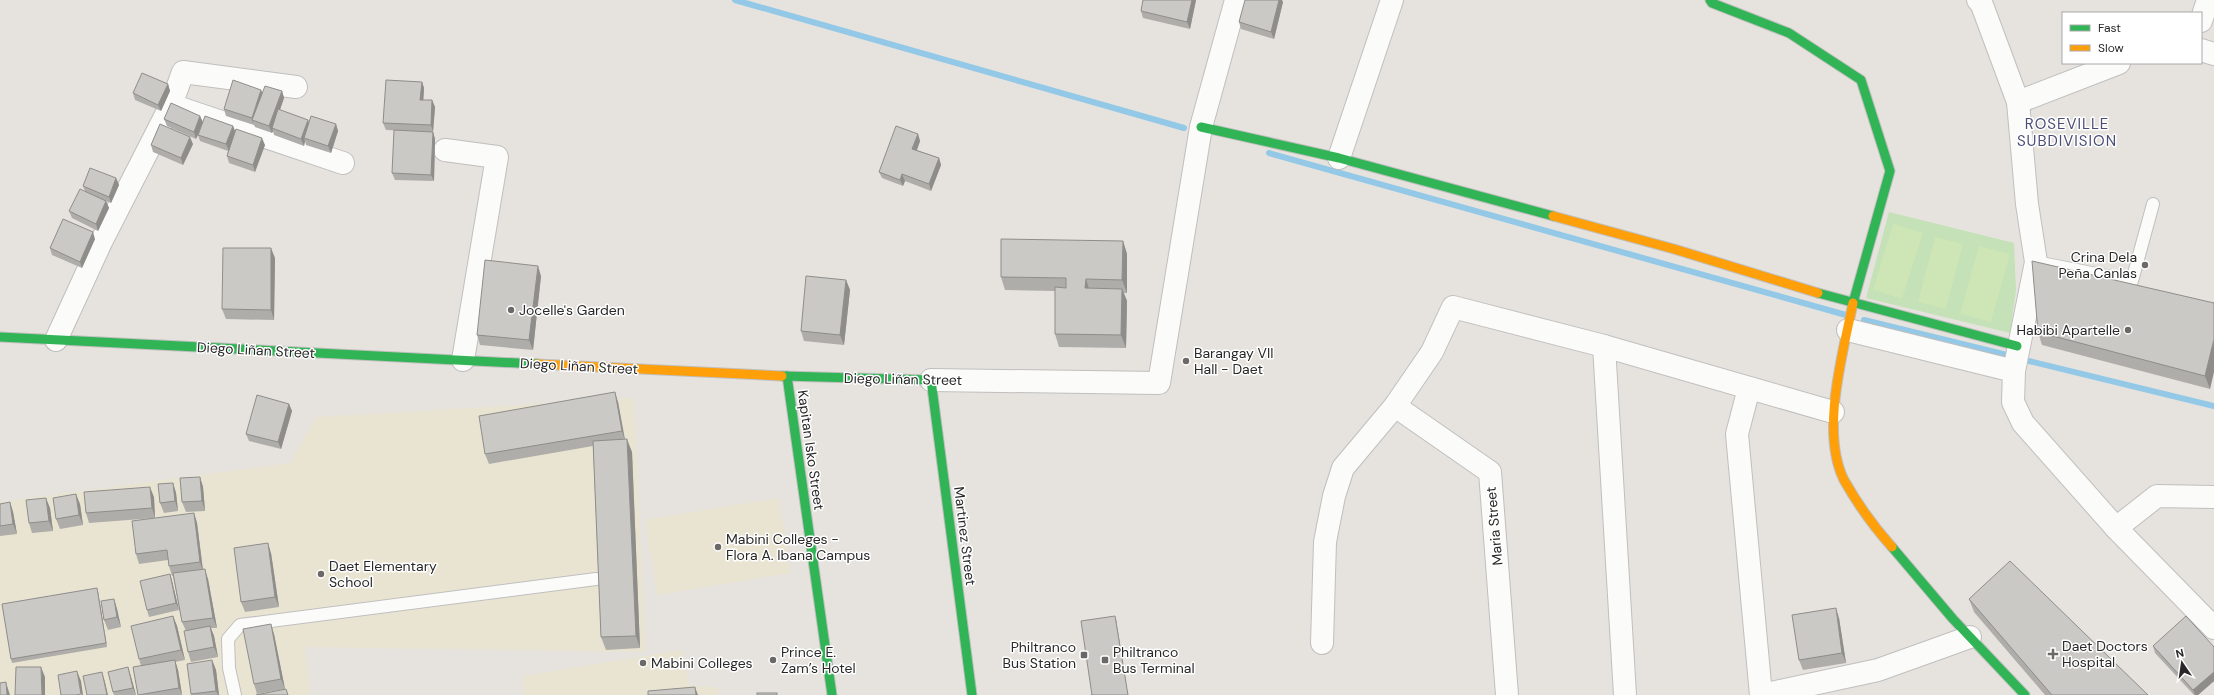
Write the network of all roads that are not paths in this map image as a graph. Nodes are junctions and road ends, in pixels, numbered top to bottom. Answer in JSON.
{"nodes":[{"id":1,"x":1236,"y":0,"type":"edge"},
{"id":2,"x":1392,"y":0,"type":"edge"},
{"id":3,"x":1710,"y":0,"type":"edge"},
{"id":4,"x":1978,"y":0,"type":"edge"},
{"id":5,"x":2208,"y":0,"type":"edge"},
{"id":6,"x":2202,"y":18,"type":"edge"},
{"id":7,"x":2202,"y":50,"type":"edge"},
{"id":8,"x":2214,"y":54,"type":"edge"},
{"id":9,"x":2116,"y":64,"type":"edge"},
{"id":10,"x":296,"y":87,"type":"dead end"},
{"id":11,"x":2018,"y":102,"type":"junction"},
{"id":12,"x":171,"y":105,"type":"junction"},
{"id":13,"x":1201,"y":127,"type":"junction"},
{"id":14,"x":445,"y":150,"type":"dead end"},
{"id":15,"x":1339,"y":158,"type":"junction"},
{"id":16,"x":343,"y":163,"type":"dead end"},
{"id":17,"x":2153,"y":204,"type":"dead end"},
{"id":18,"x":2036,"y":262,"type":"junction"},
{"id":19,"x":1853,"y":302,"type":"junction"},
{"id":20,"x":1848,"y":330,"type":"junction"},
{"id":21,"x":0,"y":337,"type":"edge"},
{"id":22,"x":56,"y":340,"type":"junction"},
{"id":23,"x":1604,"y":346,"type":"junction"},
{"id":24,"x":2017,"y":346,"type":"junction"},
{"id":25,"x":463,"y":360,"type":"junction"},
{"id":26,"x":2014,"y":371,"type":"junction"},
{"id":27,"x":787,"y":376,"type":"junction"},
{"id":28,"x":931,"y":380,"type":"junction"},
{"id":29,"x":1749,"y":388,"type":"junction"},
{"id":30,"x":1395,"y":406,"type":"junction"},
{"id":31,"x":1833,"y":412,"type":"junction"},
{"id":32,"x":2214,"y":497,"type":"edge"},
{"id":33,"x":2116,"y":528,"type":"junction"},
{"id":34,"x":596,"y":579,"type":"edge"},
{"id":35,"x":2214,"y":628,"type":"edge"},
{"id":36,"x":1970,"y":637,"type":"junction"},
{"id":37,"x":1322,"y":643,"type":"dead end"},
{"id":38,"x":235,"y":695,"type":"edge"},
{"id":39,"x":832,"y":695,"type":"edge"},
{"id":40,"x":972,"y":695,"type":"edge"},
{"id":41,"x":1507,"y":695,"type":"edge"},
{"id":42,"x":1625,"y":695,"type":"edge"},
{"id":43,"x":1762,"y":695,"type":"edge"},
{"id":44,"x":2025,"y":695,"type":"edge"}],
"edges":[{"from":1,"to":13,"type":"street"},
{"from":2,"to":15,"type":"street"},
{"from":3,"to":19,"type":"street"},
{"from":4,"to":11,"type":"street"},
{"from":5,"to":6,"type":"street"},
{"from":7,"to":8,"type":"street"},
{"from":9,"to":11,"type":"street"},
{"from":10,"to":12,"type":"street"},
{"from":11,"to":18,"type":"street"},
{"from":12,"to":16,"type":"street"},
{"from":12,"to":22,"type":"street"},
{"from":13,"to":15,"type":"street"},
{"from":13,"to":28,"type":"street","name":"Diego Liñan Street"},
{"from":14,"to":25,"type":"street"},
{"from":15,"to":19,"type":"street"},
{"from":17,"to":18,"type":"lane"},
{"from":18,"to":24,"type":"street"},
{"from":19,"to":20,"type":"street"},
{"from":19,"to":24,"type":"street"},
{"from":20,"to":26,"type":"street"},
{"from":20,"to":31,"type":"street"},
{"from":21,"to":22,"type":"street","name":"Diego Liñan Street"},
{"from":22,"to":25,"type":"street","name":"Diego Liñan Street"},
{"from":23,"to":29,"type":"street"},
{"from":23,"to":30,"type":"street"},
{"from":23,"to":42,"type":"street"},
{"from":24,"to":26,"type":"street"},
{"from":25,"to":27,"type":"street","name":"Diego Liñan Street"},
{"from":26,"to":33,"type":"street"},
{"from":27,"to":28,"type":"street","name":"Diego Liñan Street"},
{"from":27,"to":39,"type":"street","name":"Kapitan Isko Street"},
{"from":28,"to":40,"type":"street","name":"Martinez Street"},
{"from":29,"to":31,"type":"street"},
{"from":29,"to":43,"type":"street"},
{"from":30,"to":37,"type":"street"},
{"from":30,"to":41,"type":"street","name":"Maria Street"},
{"from":31,"to":36,"type":"street"},
{"from":32,"to":33,"type":"street"},
{"from":33,"to":35,"type":"street"},
{"from":34,"to":38,"type":"lane"},
{"from":36,"to":43,"type":"street"},
{"from":36,"to":44,"type":"street"}]}
